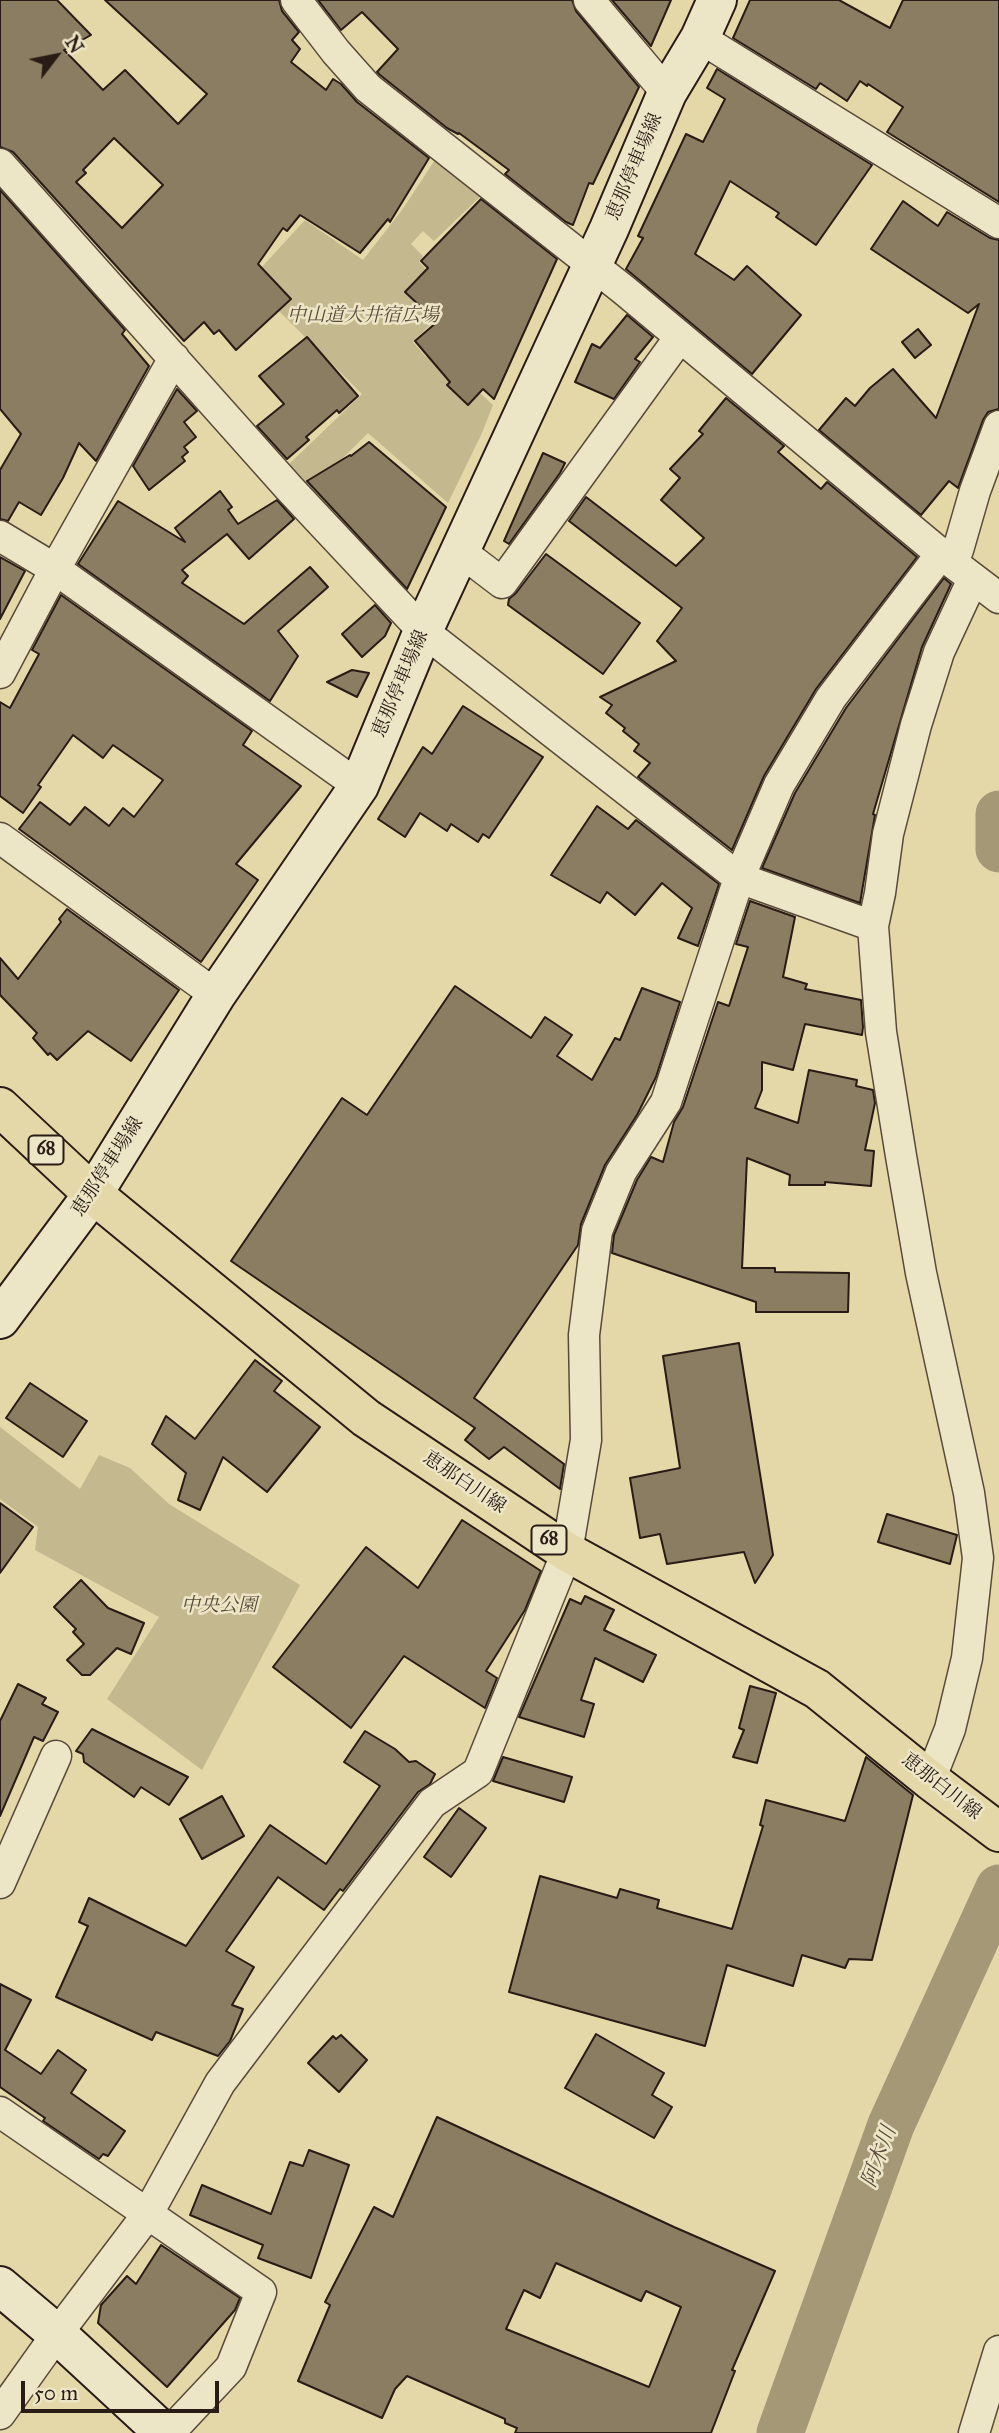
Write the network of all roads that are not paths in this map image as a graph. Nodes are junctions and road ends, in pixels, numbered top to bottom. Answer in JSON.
{"nodes":[{"id":1,"x":296,"y":0,"type":"edge"},
{"id":2,"x":589,"y":0,"type":"edge"},
{"id":3,"x":717,"y":0,"type":"edge"},
{"id":4,"x":700,"y":38,"type":"junction"},
{"id":5,"x":667,"y":93,"type":"junction"},
{"id":6,"x":0,"y":163,"type":"edge"},
{"id":7,"x":999,"y":223,"type":"edge"},
{"id":8,"x":592,"y":265,"type":"junction"},
{"id":9,"x":680,"y":337,"type":"junction"},
{"id":10,"x":174,"y":358,"type":"junction"},
{"id":11,"x":999,"y":426,"type":"edge"},
{"id":12,"x":0,"y":536,"type":"edge"},
{"id":13,"x":460,"y":551,"type":"junction"},
{"id":14,"x":941,"y":554,"type":"junction"},
{"id":15,"x":55,"y":569,"type":"junction"},
{"id":16,"x":984,"y":587,"type":"edge"},
{"id":17,"x":423,"y":631,"type":"junction"},
{"id":18,"x":0,"y":673,"type":"edge"},
{"id":19,"x":359,"y":786,"type":"junction"},
{"id":20,"x":0,"y":838,"type":"edge"},
{"id":21,"x":739,"y":878,"type":"junction"},
{"id":22,"x":873,"y":926,"type":"junction"},
{"id":23,"x":216,"y":995,"type":"junction"},
{"id":24,"x":0,"y":1107,"type":"edge"},
{"id":25,"x":93,"y":1194,"type":"junction"},
{"id":26,"x":0,"y":1319,"type":"edge"},
{"id":27,"x":567,"y":1552,"type":"junction"},
{"id":28,"x":56,"y":1756,"type":"dead end"},
{"id":29,"x":930,"y":1780,"type":"junction"},
{"id":30,"x":999,"y":1832,"type":"edge"},
{"id":31,"x":0,"y":1883,"type":"edge"},
{"id":32,"x":0,"y":2112,"type":"edge"},
{"id":33,"x":147,"y":2215,"type":"junction"},
{"id":34,"x":0,"y":2286,"type":"edge"},
{"id":35,"x":57,"y":2334,"type":"junction"},
{"id":36,"x":999,"y":2351,"type":"edge"},
{"id":37,"x":0,"y":2414,"type":"edge"},
{"id":38,"x":167,"y":2433,"type":"edge"},
{"id":39,"x":974,"y":2433,"type":"edge"}],
"edges":[{"from":1,"to":8,"type":"street"},
{"from":2,"to":5,"type":"street"},
{"from":3,"to":4,"type":"main road","name":"恵那停車場線"},
{"from":4,"to":5,"type":"main road","name":"恵那停車場線"},
{"from":4,"to":7,"type":"street"},
{"from":5,"to":8,"type":"main road","name":"恵那停車場線"},
{"from":6,"to":10,"type":"street"},
{"from":8,"to":9,"type":"street"},
{"from":8,"to":13,"type":"main road","name":"恵那停車場線"},
{"from":9,"to":13,"type":"street"},
{"from":9,"to":14,"type":"street"},
{"from":10,"to":15,"type":"street"},
{"from":10,"to":17,"type":"street"},
{"from":11,"to":14,"type":"street"},
{"from":12,"to":15,"type":"street"},
{"from":13,"to":17,"type":"main road","name":"恵那停車場線"},
{"from":14,"to":16,"type":"street"},
{"from":14,"to":21,"type":"street"},
{"from":15,"to":18,"type":"street"},
{"from":15,"to":19,"type":"street"},
{"from":16,"to":22,"type":"street"},
{"from":17,"to":19,"type":"main road","name":"恵那停車場線"},
{"from":17,"to":21,"type":"street"},
{"from":19,"to":23,"type":"main road","name":"恵那停車場線"},
{"from":20,"to":23,"type":"street"},
{"from":21,"to":22,"type":"street"},
{"from":21,"to":27,"type":"street"},
{"from":22,"to":29,"type":"street"},
{"from":23,"to":25,"type":"main road","name":"恵那停車場線"},
{"from":24,"to":25,"type":"main road","name":"恵那白川線","number":"68"},
{"from":25,"to":26,"type":"main road","name":"恵那停車場線"},
{"from":25,"to":27,"type":"main road","name":"恵那白川線","number":"68"},
{"from":27,"to":29,"type":"main road","name":"恵那白川線","number":"68"},
{"from":27,"to":33,"type":"street"},
{"from":28,"to":31,"type":"street"},
{"from":29,"to":30,"type":"main road","name":"恵那白川線","number":"68"},
{"from":32,"to":33,"type":"street"},
{"from":33,"to":35,"type":"street"},
{"from":33,"to":38,"type":"street"},
{"from":34,"to":35,"type":"main road"},
{"from":35,"to":37,"type":"street"},
{"from":35,"to":38,"type":"main road"},
{"from":36,"to":39,"type":"street"}]}
